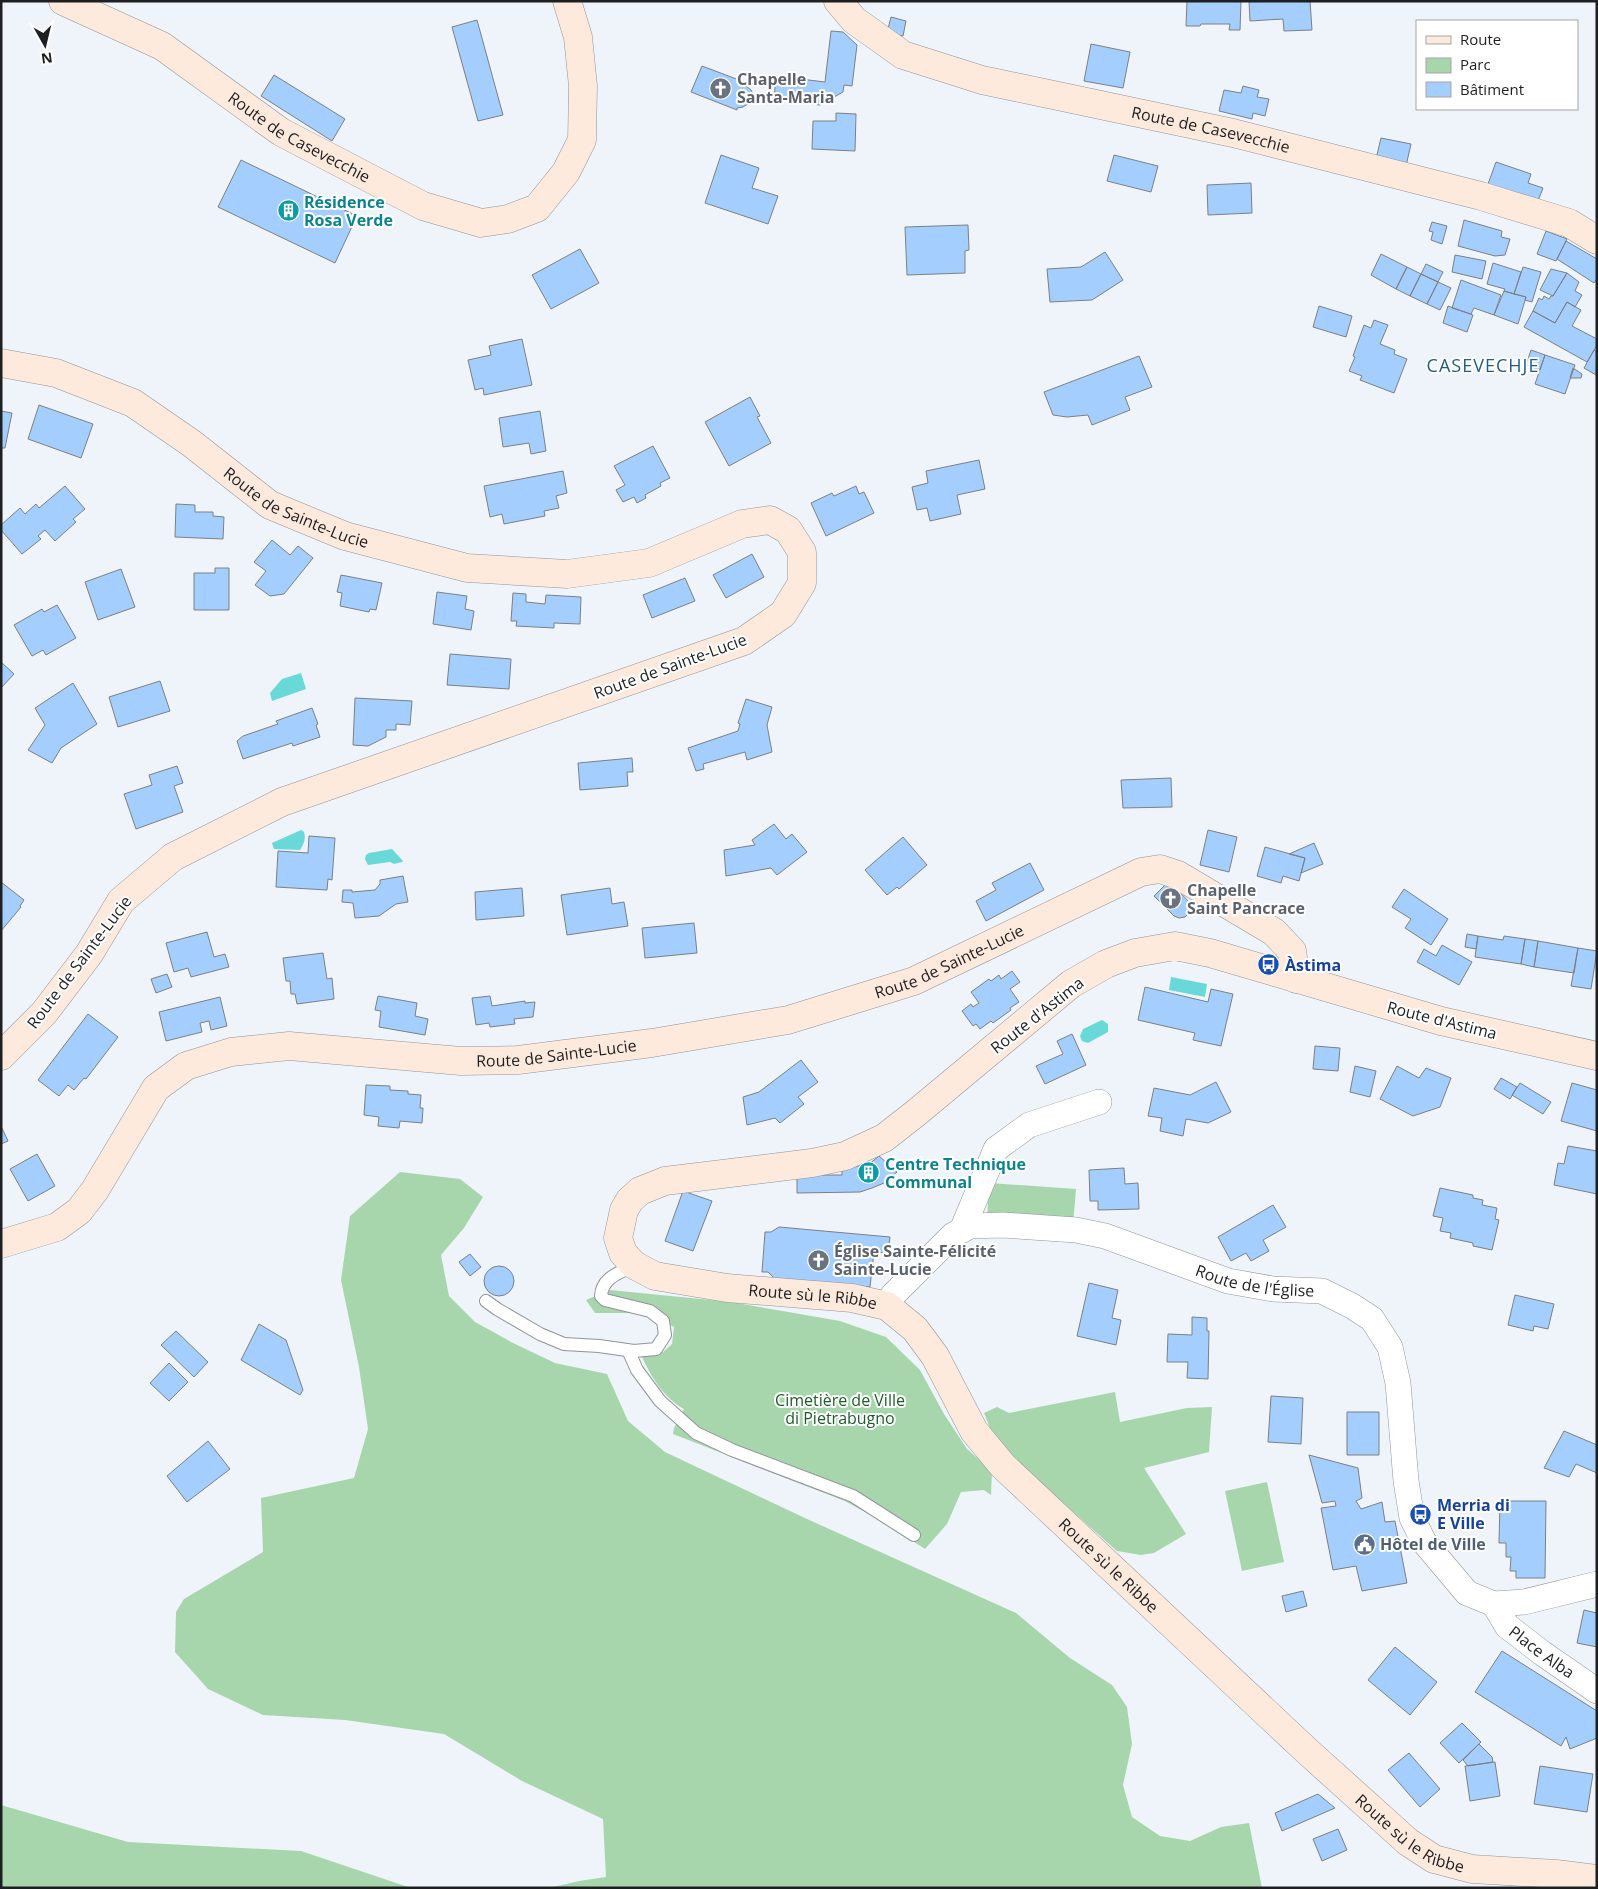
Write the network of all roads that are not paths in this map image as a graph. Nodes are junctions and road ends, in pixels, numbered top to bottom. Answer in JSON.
{"nodes":[{"id":1,"x":63,"y":1,"type":"edge"},
{"id":2,"x":566,"y":1,"type":"edge"},
{"id":3,"x":838,"y":1,"type":"edge"},
{"id":4,"x":1597,"y":240,"type":"edge"},
{"id":5,"x":1,"y":363,"type":"edge"},
{"id":6,"x":1296,"y":979,"type":"junction"},
{"id":7,"x":1,"y":1056,"type":"edge"},
{"id":8,"x":1597,"y":1056,"type":"edge"},
{"id":9,"x":1099,"y":1102,"type":"dead end"},
{"id":10,"x":962,"y":1230,"type":"junction"},
{"id":11,"x":1,"y":1244,"type":"edge"},
{"id":12,"x":634,"y":1264,"type":"junction"},
{"id":13,"x":486,"y":1301,"type":"dead end"},
{"id":14,"x":888,"y":1306,"type":"junction"},
{"id":15,"x":628,"y":1350,"type":"junction"},
{"id":16,"x":914,"y":1534,"type":"dead end"},
{"id":17,"x":1597,"y":1584,"type":"edge"},
{"id":18,"x":1494,"y":1604,"type":"junction"},
{"id":19,"x":1597,"y":1691,"type":"edge"},
{"id":20,"x":1597,"y":1879,"type":"edge"}],
"edges":[{"from":1,"to":2,"type":"street","name":"Route de Casevecchie"},
{"from":3,"to":4,"type":"street","name":"Route de Casevecchie"},
{"from":5,"to":7,"type":"street","name":"Route de Sainte-Lucie"},
{"from":6,"to":8,"type":"street","name":"Route d'Astima"},
{"from":6,"to":11,"type":"street","name":"Route de Sainte-Lucie"},
{"from":6,"to":12,"type":"street","name":"Route d'Astima"},
{"from":9,"to":10,"type":"street"},
{"from":10,"to":14,"type":"street","name":"Route de l'Église"},
{"from":10,"to":18,"type":"street","name":"Route de l'Église"},
{"from":12,"to":14,"type":"street","name":"Route sù le Ribbe"},
{"from":12,"to":15,"type":"lane"},
{"from":13,"to":15,"type":"lane"},
{"from":14,"to":20,"type":"street","name":"Route sù le Ribbe"},
{"from":15,"to":16,"type":"lane"},
{"from":17,"to":18,"type":"street","name":"Route de l'Église"},
{"from":18,"to":19,"type":"street","name":"Place Alba"}]}
